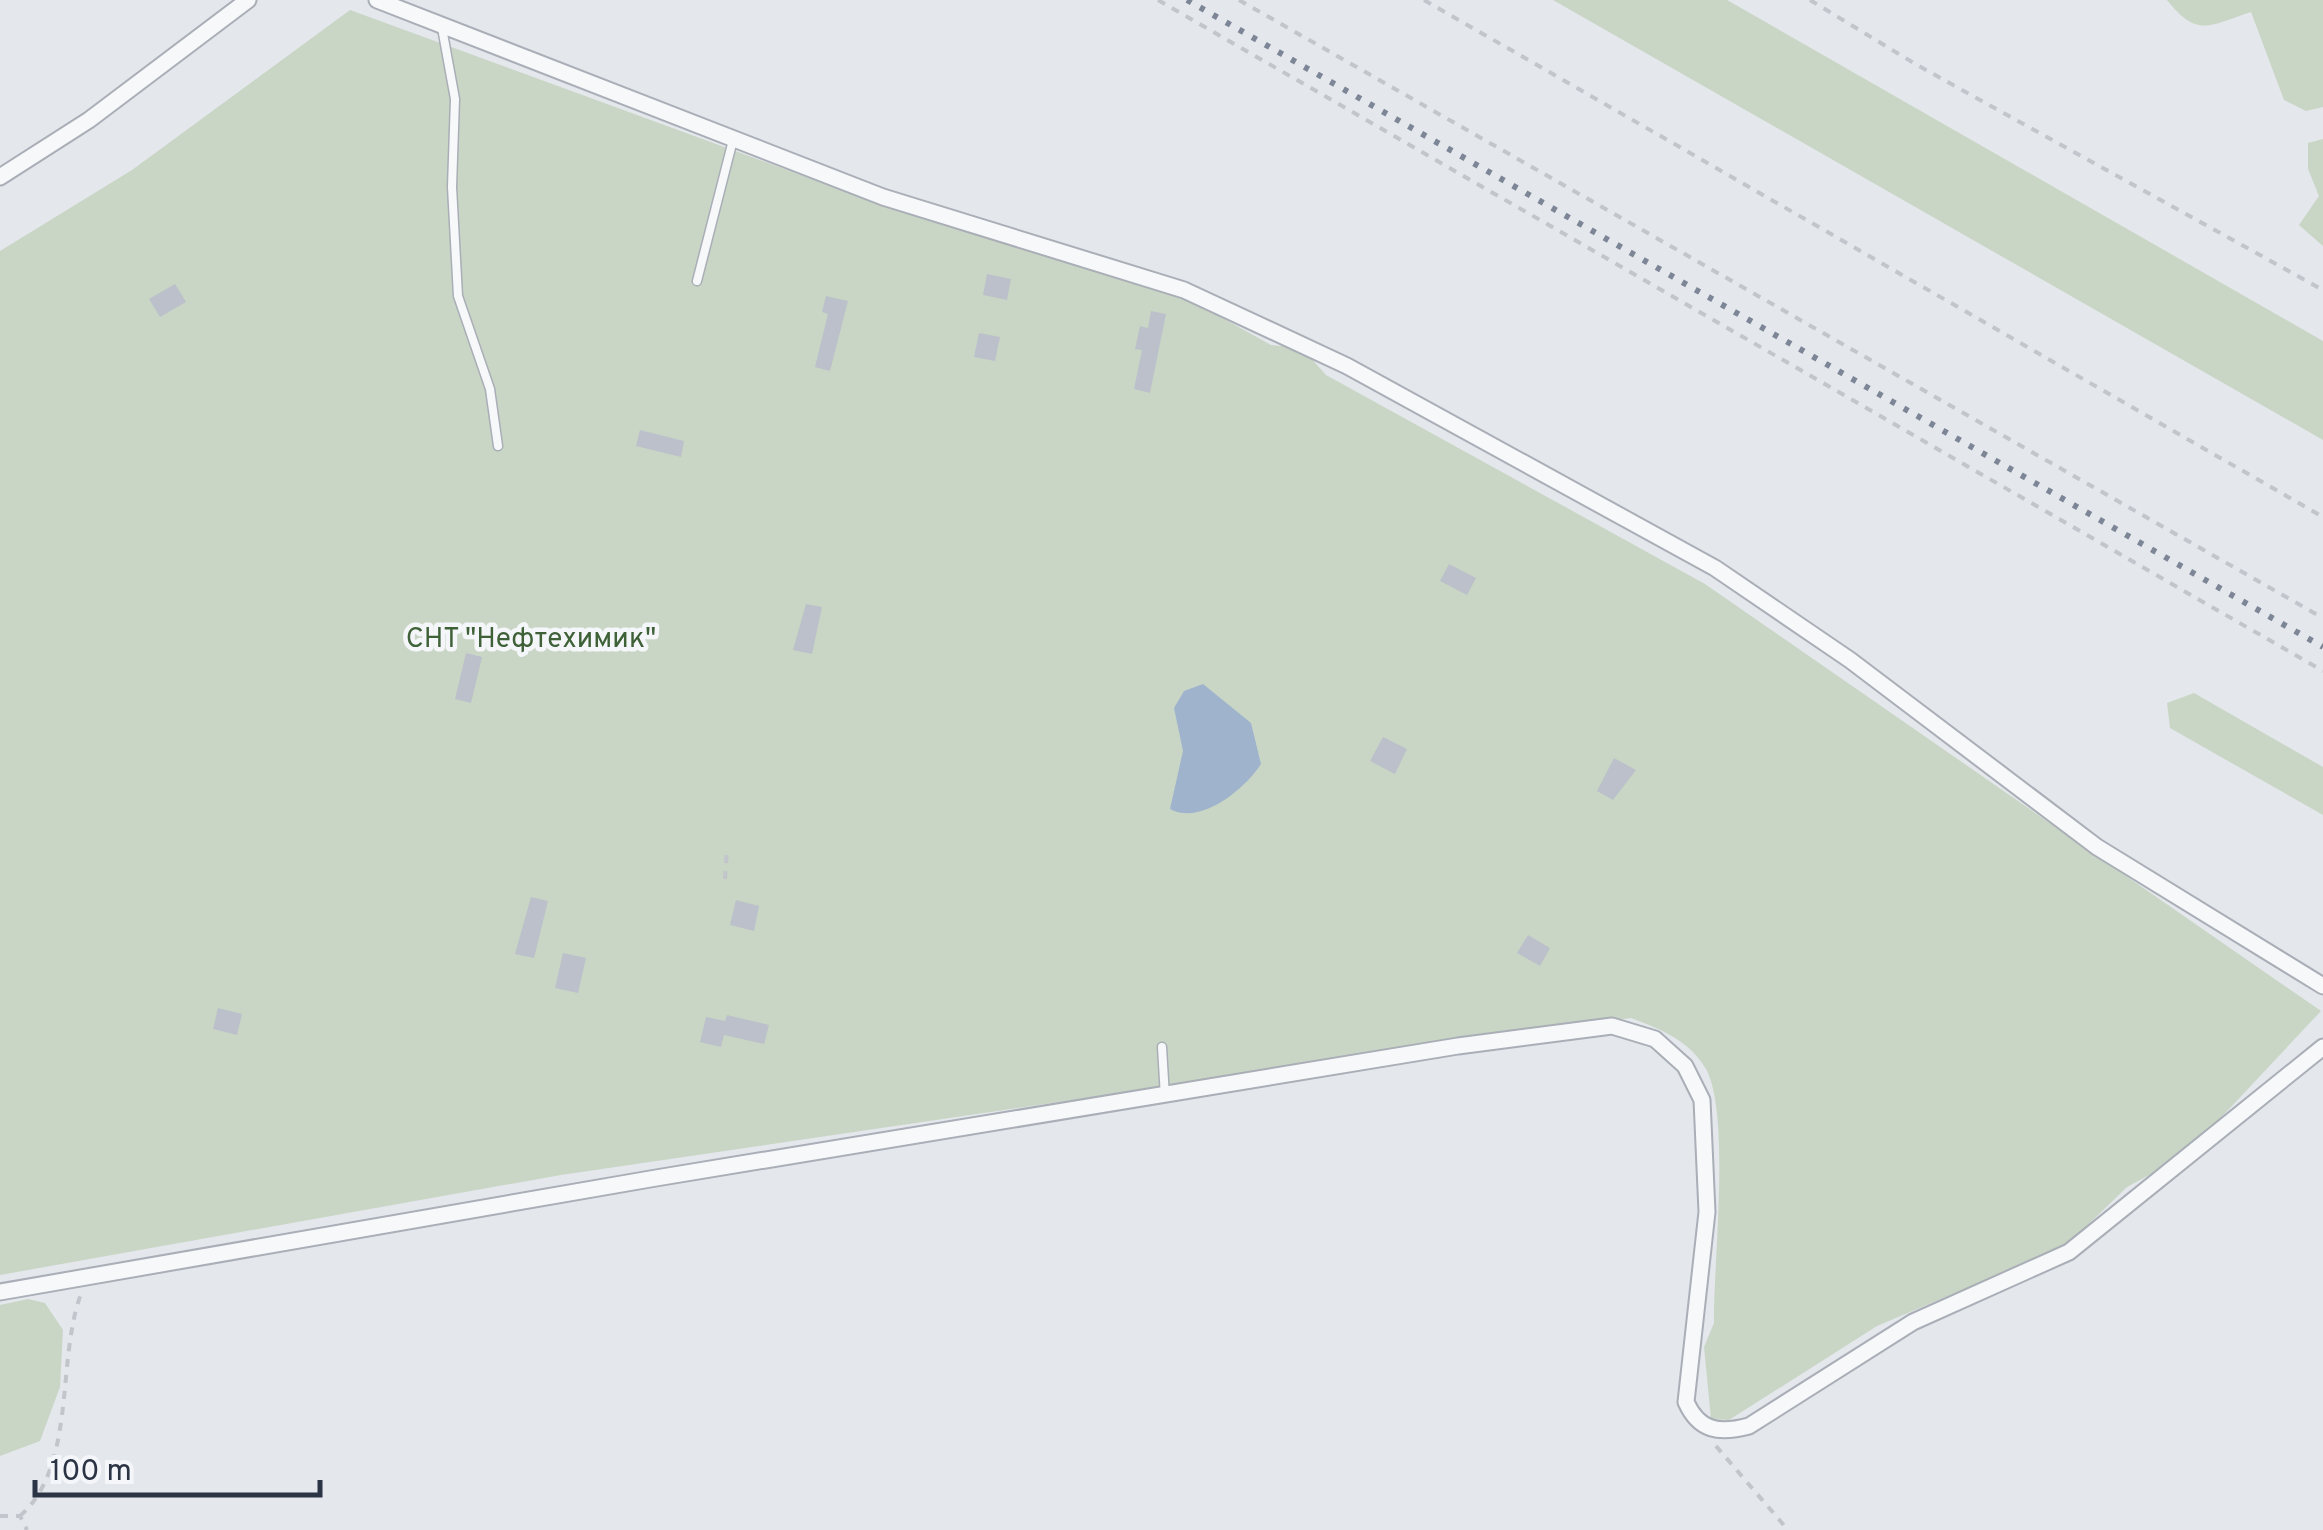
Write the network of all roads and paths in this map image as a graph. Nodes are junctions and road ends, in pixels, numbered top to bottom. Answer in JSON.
{"nodes":[{"id":1,"x":248,"y":0,"type":"edge"},
{"id":2,"x":377,"y":0,"type":"edge"},
{"id":3,"x":1158,"y":0,"type":"edge"},
{"id":4,"x":1239,"y":0,"type":"edge"},
{"id":5,"x":1424,"y":0,"type":"edge"},
{"id":6,"x":1810,"y":0,"type":"edge"},
{"id":7,"x":441,"y":24,"type":"junction"},
{"id":8,"x":733,"y":138,"type":"junction"},
{"id":9,"x":0,"y":177,"type":"edge"},
{"id":10,"x":697,"y":281,"type":"dead end"},
{"id":11,"x":2323,"y":290,"type":"edge"},
{"id":12,"x":498,"y":446,"type":"dead end"},
{"id":13,"x":2323,"y":517,"type":"edge"},
{"id":14,"x":2323,"y":618,"type":"edge"},
{"id":15,"x":2323,"y":672,"type":"edge"},
{"id":16,"x":727,"y":848,"type":"dead end"},
{"id":17,"x":725,"y":878,"type":"dead end"},
{"id":18,"x":2323,"y":986,"type":"edge"},
{"id":19,"x":1162,"y":1046,"type":"dead end"},
{"id":20,"x":2323,"y":1048,"type":"edge"},
{"id":21,"x":1164,"y":1096,"type":"junction"},
{"id":22,"x":88,"y":1275,"type":"junction"},
{"id":23,"x":0,"y":1292,"type":"edge"},
{"id":24,"x":1694,"y":1421,"type":"junction"},
{"id":25,"x":0,"y":1516,"type":"edge"},
{"id":26,"x":20,"y":1516,"type":"junction"},
{"id":27,"x":28,"y":1530,"type":"edge"},
{"id":28,"x":1788,"y":1530,"type":"edge"}],
"edges":[{"from":1,"to":9,"type":"street"},
{"from":2,"to":7,"type":"street"},
{"from":3,"to":15,"type":"path"},
{"from":4,"to":14,"type":"path"},
{"from":5,"to":13,"type":"path"},
{"from":6,"to":11,"type":"path"},
{"from":7,"to":8,"type":"street"},
{"from":7,"to":12,"type":"lane"},
{"from":8,"to":10,"type":"lane"},
{"from":8,"to":18,"type":"street"},
{"from":16,"to":17,"type":"path"},
{"from":19,"to":21,"type":"lane"},
{"from":20,"to":24,"type":"street"},
{"from":21,"to":22,"type":"street"},
{"from":21,"to":24,"type":"street"},
{"from":22,"to":23,"type":"street"},
{"from":22,"to":26,"type":"path"},
{"from":24,"to":28,"type":"path"},
{"from":25,"to":26,"type":"path"},
{"from":26,"to":27,"type":"path"}]}
